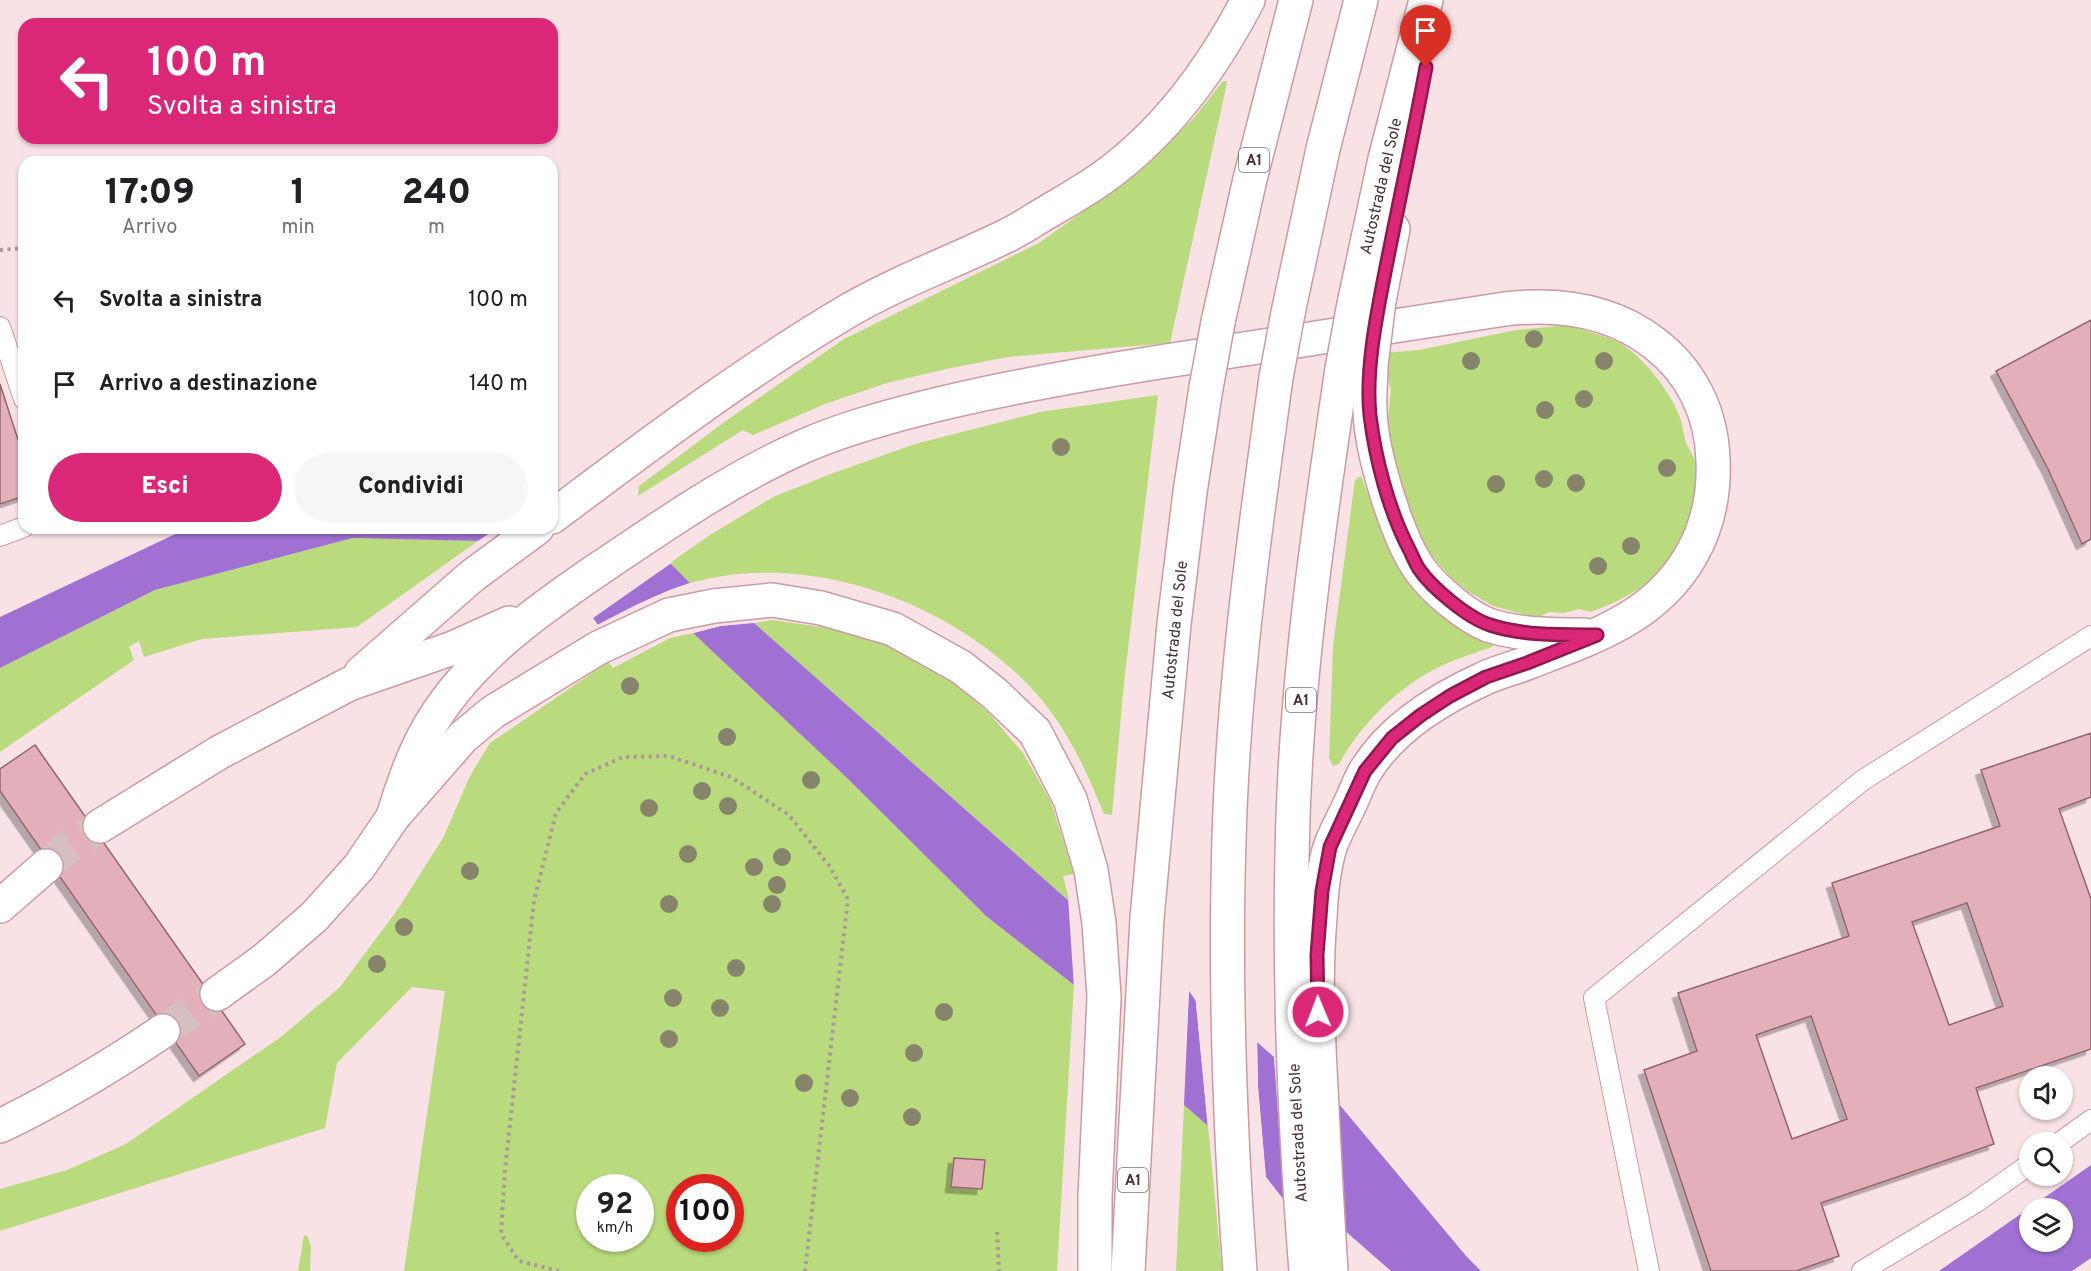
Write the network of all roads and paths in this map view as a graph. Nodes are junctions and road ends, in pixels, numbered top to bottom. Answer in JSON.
{"nodes":[{"id":1,"x":1248,"y":0,"type":"edge"},
{"id":2,"x":1296,"y":0,"type":"edge"},
{"id":3,"x":1361,"y":0,"type":"edge"},
{"id":4,"x":1426,"y":0,"type":"edge"},
{"id":5,"x":1439,"y":0,"type":"edge"},
{"id":6,"x":18,"y":248,"type":"edge"},
{"id":7,"x":0,"y":250,"type":"edge"},
{"id":8,"x":1367,"y":302,"type":"junction"},
{"id":9,"x":0,"y":327,"type":"edge"},
{"id":10,"x":1356,"y":367,"type":"junction"},
{"id":11,"x":18,"y":381,"type":"edge"},
{"id":12,"x":558,"y":512,"type":"edge"},
{"id":13,"x":18,"y":529,"type":"edge"},
{"id":14,"x":529,"y":534,"type":"edge"},
{"id":15,"x":0,"y":536,"type":"edge"},
{"id":16,"x":1597,"y":635,"type":"junction"},
{"id":17,"x":2091,"y":636,"type":"edge"},
{"id":18,"x":465,"y":657,"type":"junction"},
{"id":19,"x":349,"y":684,"type":"junction"},
{"id":20,"x":393,"y":816,"type":"junction"},
{"id":21,"x":100,"y":826,"type":"tunnel mouth"},
{"id":22,"x":46,"y":866,"type":"tunnel mouth"},
{"id":23,"x":0,"y":906,"type":"edge"},
{"id":24,"x":217,"y":994,"type":"tunnel mouth"},
{"id":25,"x":163,"y":1031,"type":"tunnel mouth"},
{"id":26,"x":1305,"y":1032,"type":"junction"},
{"id":27,"x":2091,"y":1120,"type":"edge"},
{"id":28,"x":0,"y":1126,"type":"edge"},
{"id":29,"x":2073,"y":1133,"type":"edge"},
{"id":30,"x":2019,"y":1172,"type":"edge"},
{"id":31,"x":997,"y":1232,"type":"dead end"},
{"id":32,"x":559,"y":1271,"type":"edge"},
{"id":33,"x":806,"y":1271,"type":"edge"},
{"id":34,"x":999,"y":1271,"type":"edge"},
{"id":35,"x":1095,"y":1271,"type":"edge"},
{"id":36,"x":1128,"y":1271,"type":"edge"},
{"id":37,"x":1240,"y":1271,"type":"edge"},
{"id":38,"x":1306,"y":1271,"type":"edge"},
{"id":39,"x":1331,"y":1271,"type":"edge"},
{"id":40,"x":1649,"y":1271,"type":"edge"},
{"id":41,"x":1862,"y":1271,"type":"edge"}],
"edges":[{"from":1,"to":12,"type":"highway"},
{"from":2,"to":36,"type":"highway","name":"Autostrada del Sole","number":"A1","bridge":true},
{"from":3,"to":37,"type":"highway","bridge":true},
{"from":4,"to":8,"type":"highway","name":"Autostrada del Sole","number":"A1"},
{"from":5,"to":8,"type":"highway"},
{"from":6,"to":7,"type":"path"},
{"from":8,"to":10,"type":"highway","name":"Autostrada del Sole","number":"A1","bridge":true},
{"from":9,"to":11,"type":"lane"},
{"from":10,"to":16,"type":"highway"},
{"from":10,"to":26,"type":"highway","name":"Autostrada del Sole","number":"A1"},
{"from":13,"to":15,"type":"lane"},
{"from":14,"to":19,"type":"highway"},
{"from":16,"to":18,"type":"highway"},
{"from":16,"to":26,"type":"highway"},
{"from":17,"to":40,"type":"lane"},
{"from":18,"to":19,"type":"highway"},
{"from":18,"to":20,"type":"highway"},
{"from":19,"to":21,"type":"highway"},
{"from":20,"to":24,"type":"highway"},
{"from":20,"to":35,"type":"highway"},
{"from":22,"to":23,"type":"highway"},
{"from":25,"to":28,"type":"highway"},
{"from":26,"to":38,"type":"highway","name":"Autostrada del Sole","number":"A1"},
{"from":26,"to":39,"type":"highway"},
{"from":27,"to":29,"type":"lane"},
{"from":30,"to":41,"type":"lane"},
{"from":31,"to":34,"type":"path"},
{"from":32,"to":33,"type":"path"}]}
